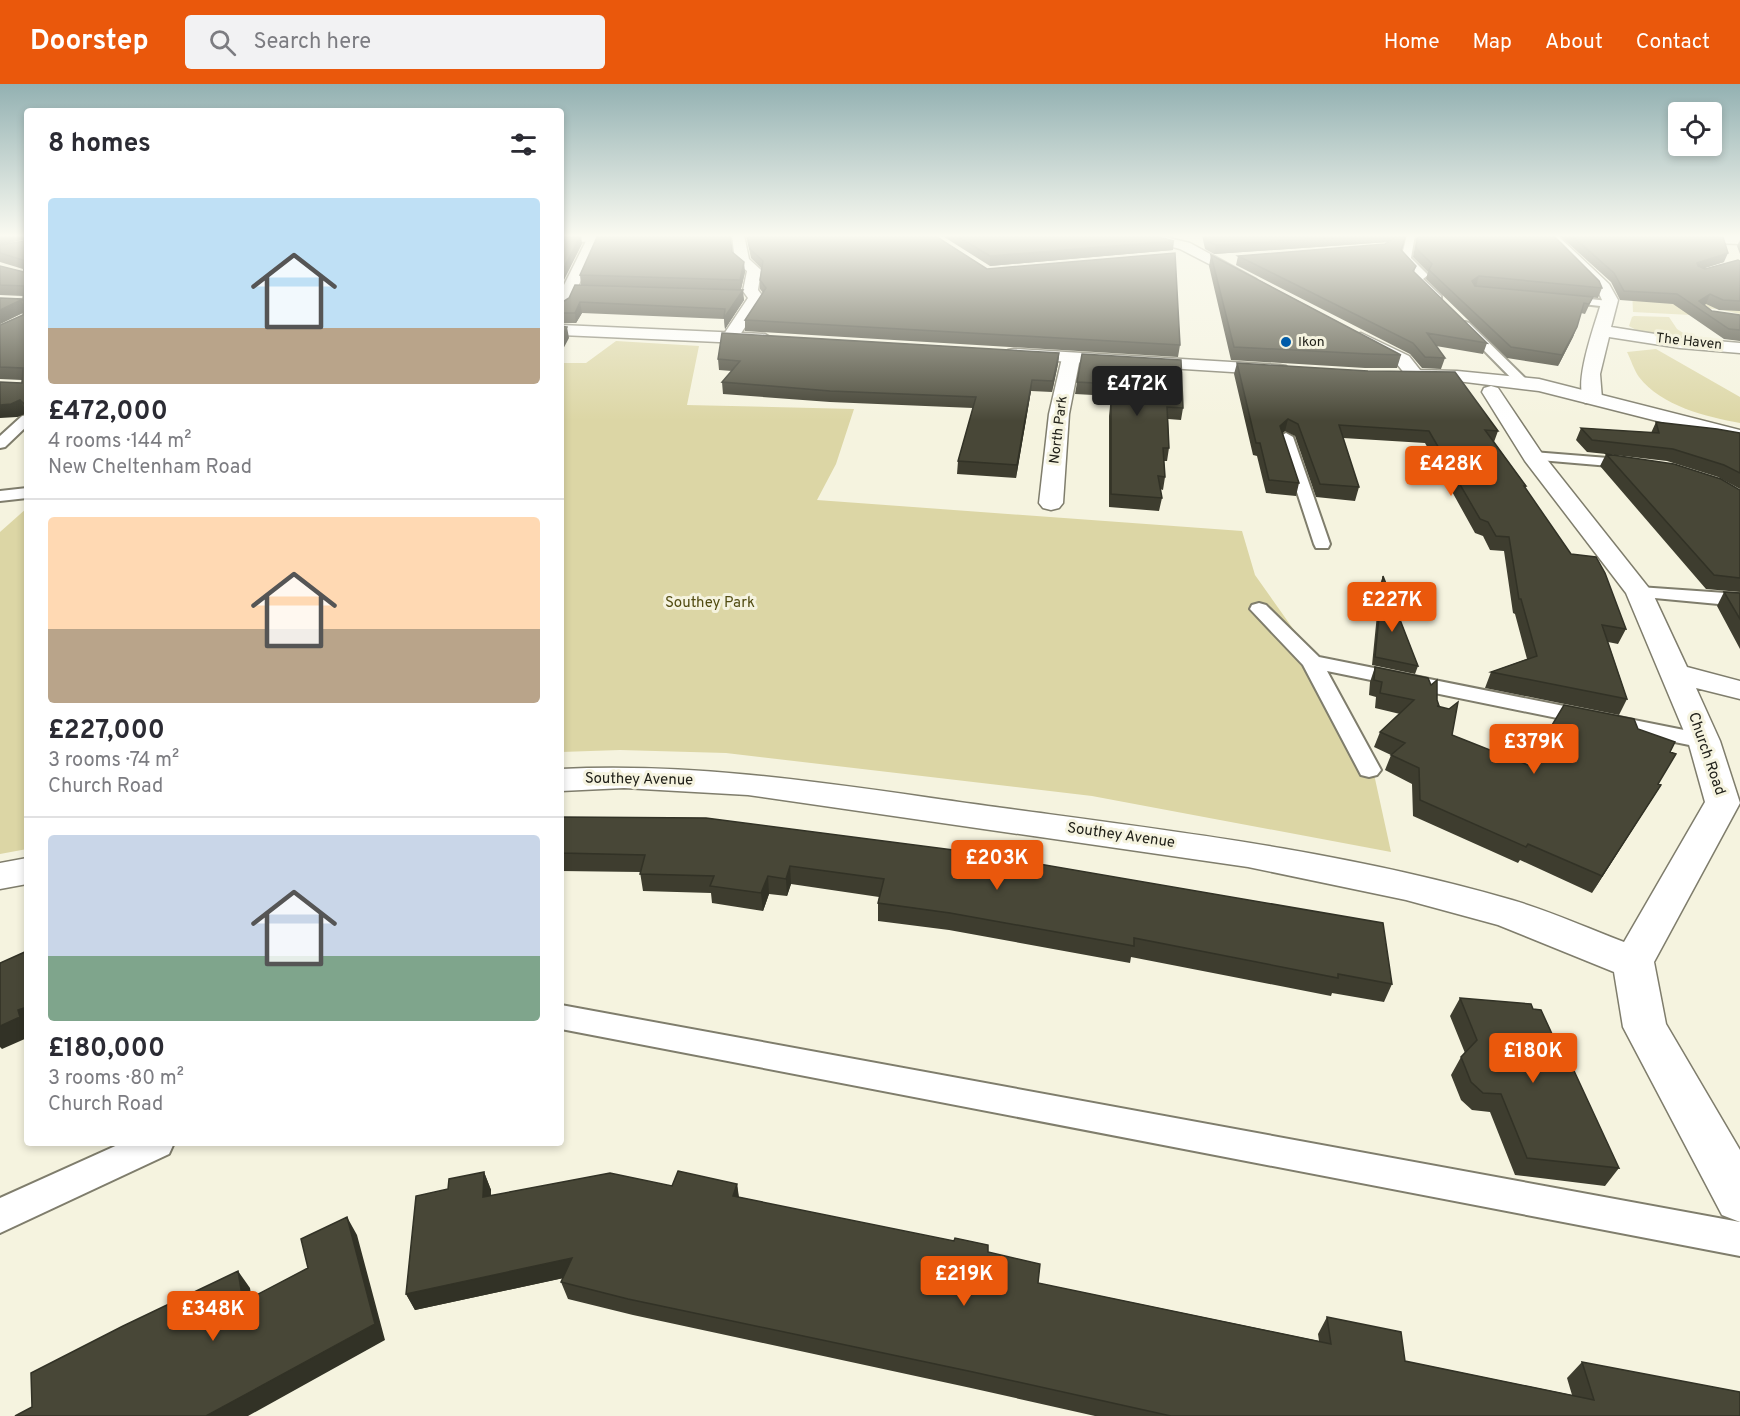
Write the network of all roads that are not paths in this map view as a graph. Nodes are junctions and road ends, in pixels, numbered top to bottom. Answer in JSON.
{"nodes":[{"id":1,"x":754,"y":297,"type":"edge"},
{"id":2,"x":1436,"y":297,"type":"edge"},
{"id":3,"x":1546,"y":297,"type":"edge"},
{"id":4,"x":1607,"y":297,"type":"edge"},
{"id":5,"x":1442,"y":303,"type":"edge"},
{"id":6,"x":1609,"y":304,"type":"junction"},
{"id":7,"x":1458,"y":319,"type":"edge"},
{"id":8,"x":1342,"y":328,"type":"edge"},
{"id":9,"x":564,"y":330,"type":"edge"},
{"id":10,"x":1602,"y":331,"type":"junction"},
{"id":11,"x":730,"y":337,"type":"junction"},
{"id":12,"x":777,"y":340,"type":"edge"},
{"id":13,"x":1740,"y":348,"type":"edge"},
{"id":14,"x":1000,"y":354,"type":"edge"},
{"id":15,"x":1071,"y":358,"type":"junction"},
{"id":16,"x":1298,"y":371,"type":"edge"},
{"id":17,"x":1395,"y":375,"type":"edge"},
{"id":18,"x":1415,"y":375,"type":"junction"},
{"id":19,"x":1523,"y":383,"type":"junction"},
{"id":20,"x":1491,"y":392,"type":"junction"},
{"id":21,"x":1592,"y":399,"type":"junction"},
{"id":22,"x":24,"y":422,"type":"edge"},
{"id":23,"x":1286,"y":436,"type":"edge"},
{"id":24,"x":1740,"y":436,"type":"edge"},
{"id":25,"x":0,"y":444,"type":"edge"},
{"id":26,"x":1533,"y":456,"type":"junction"},
{"id":27,"x":1652,"y":468,"type":"edge"},
{"id":28,"x":24,"y":493,"type":"edge"},
{"id":29,"x":0,"y":496,"type":"edge"},
{"id":30,"x":1051,"y":503,"type":"dead end"},
{"id":31,"x":1322,"y":544,"type":"dead end"},
{"id":32,"x":1639,"y":592,"type":"junction"},
{"id":33,"x":1740,"y":600,"type":"edge"},
{"id":34,"x":1258,"y":609,"type":"dead end"},
{"id":35,"x":1312,"y":662,"type":"junction"},
{"id":36,"x":1675,"y":673,"type":"junction"},
{"id":37,"x":1740,"y":690,"type":"edge"},
{"id":38,"x":1704,"y":741,"type":"junction"},
{"id":39,"x":1369,"y":770,"type":"dead end"},
{"id":40,"x":564,"y":780,"type":"edge"},
{"id":41,"x":24,"y":872,"type":"edge"},
{"id":42,"x":0,"y":876,"type":"edge"},
{"id":43,"x":1633,"y":962,"type":"junction"},
{"id":44,"x":564,"y":1018,"type":"edge"},
{"id":45,"x":151,"y":1146,"type":"edge"},
{"id":46,"x":1740,"y":1198,"type":"edge"},
{"id":47,"x":0,"y":1216,"type":"edge"},
{"id":48,"x":1740,"y":1239,"type":"edge"}],
"edges":[{"from":1,"to":11,"type":"street"},
{"from":2,"to":5,"type":"lane"},
{"from":3,"to":6,"type":"lane"},
{"from":4,"to":6,"type":"street"},
{"from":6,"to":10,"type":"street"},
{"from":7,"to":19,"type":"lane"},
{"from":8,"to":18,"type":"street"},
{"from":9,"to":11,"type":"street"},
{"from":10,"to":13,"type":"street","name":"The Haven"},
{"from":10,"to":21,"type":"street"},
{"from":11,"to":12,"type":"street"},
{"from":14,"to":15,"type":"street"},
{"from":15,"to":16,"type":"street"},
{"from":15,"to":30,"type":"street","name":"North Park"},
{"from":17,"to":18,"type":"street"},
{"from":18,"to":19,"type":"street"},
{"from":18,"to":20,"type":"street"},
{"from":19,"to":21,"type":"street"},
{"from":20,"to":21,"type":"street"},
{"from":20,"to":26,"type":"street","name":"Church Road"},
{"from":21,"to":24,"type":"street"},
{"from":22,"to":25,"type":"lane"},
{"from":23,"to":31,"type":"lane"},
{"from":26,"to":27,"type":"lane"},
{"from":26,"to":32,"type":"street","name":"Church Road"},
{"from":28,"to":29,"type":"lane"},
{"from":32,"to":33,"type":"lane"},
{"from":32,"to":36,"type":"street","name":"Church Road"},
{"from":34,"to":35,"type":"lane"},
{"from":35,"to":38,"type":"lane"},
{"from":35,"to":39,"type":"lane"},
{"from":36,"to":37,"type":"street"},
{"from":36,"to":38,"type":"street","name":"Church Road"},
{"from":38,"to":43,"type":"street","name":"Church Road"},
{"from":40,"to":43,"type":"street","name":"Southey Avenue"},
{"from":41,"to":42,"type":"street"},
{"from":43,"to":46,"type":"street"},
{"from":44,"to":48,"type":"lane"},
{"from":45,"to":47,"type":"lane"}]}
